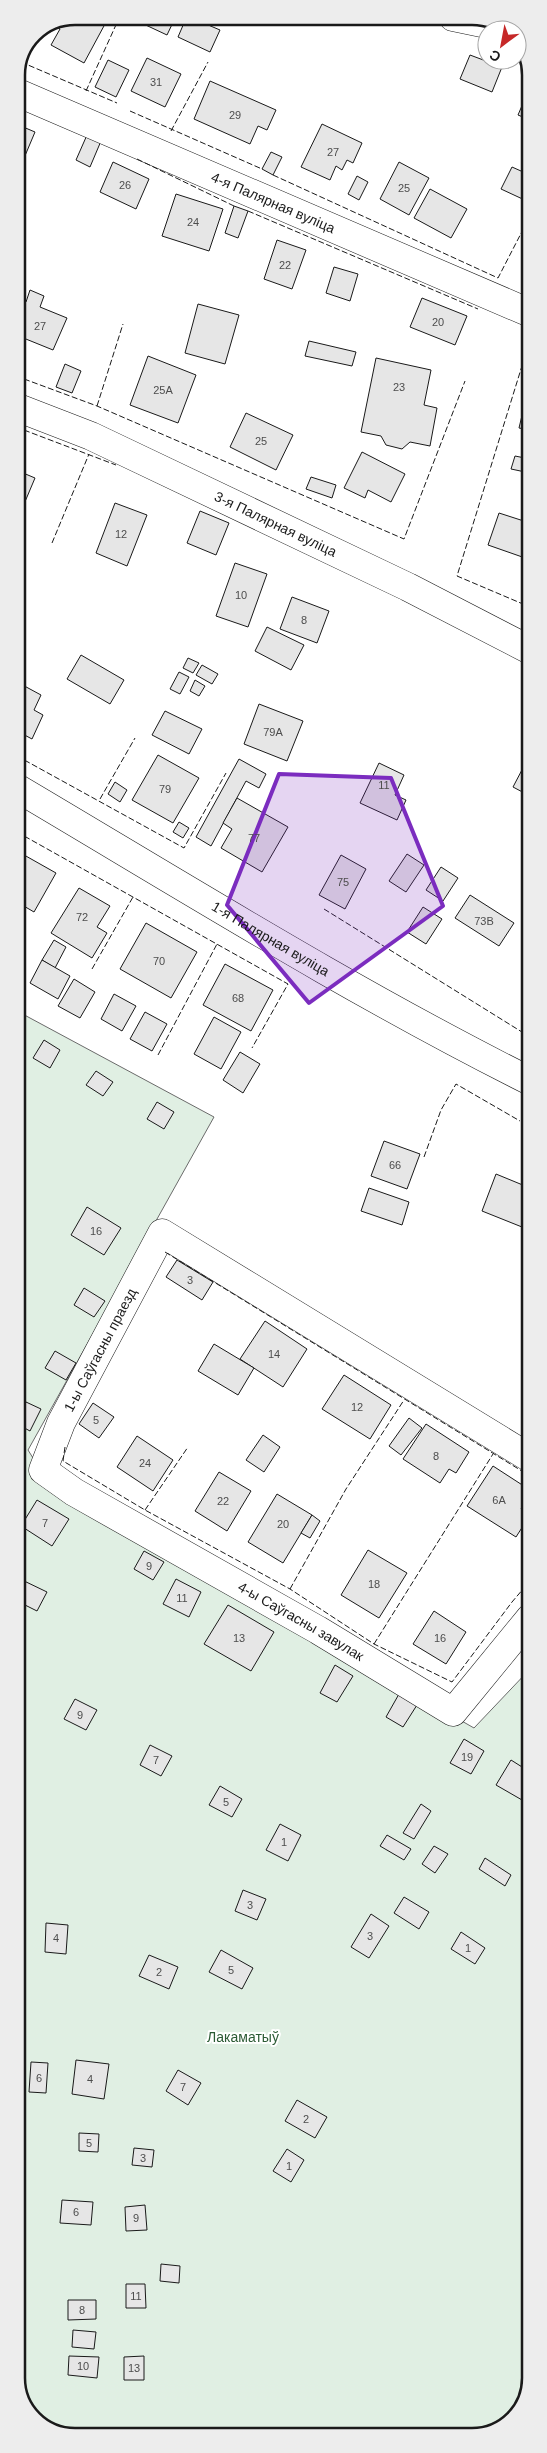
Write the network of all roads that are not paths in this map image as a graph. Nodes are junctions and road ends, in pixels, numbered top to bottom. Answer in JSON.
{"nodes":[{"id":1,"x":25,"y":96,"type":"edge"},
{"id":2,"x":522,"y":310,"type":"edge"},
{"id":3,"x":25,"y":411,"type":"edge"},
{"id":4,"x":522,"y":646,"type":"edge"},
{"id":5,"x":25,"y":793,"type":"edge"},
{"id":6,"x":522,"y":1077,"type":"edge"},
{"id":7,"x":522,"y":1453,"type":"edge"},
{"id":8,"x":43,"y":1470,"type":"joint"},
{"id":9,"x":522,"y":1628,"type":"edge"}],
"edges":[{"from":1,"to":2,"type":"street","name":"4-я Палярная вуліца"},
{"from":3,"to":4,"type":"street","name":"3-я Палярная вуліца"},
{"from":5,"to":6,"type":"street","name":"1-я Палярная вуліца"},
{"from":7,"to":8,"type":"street","name":"1-ы Саўгасны праезд"},
{"from":8,"to":9,"type":"street","name":"4-ы Саўгасны завулак"}]}
